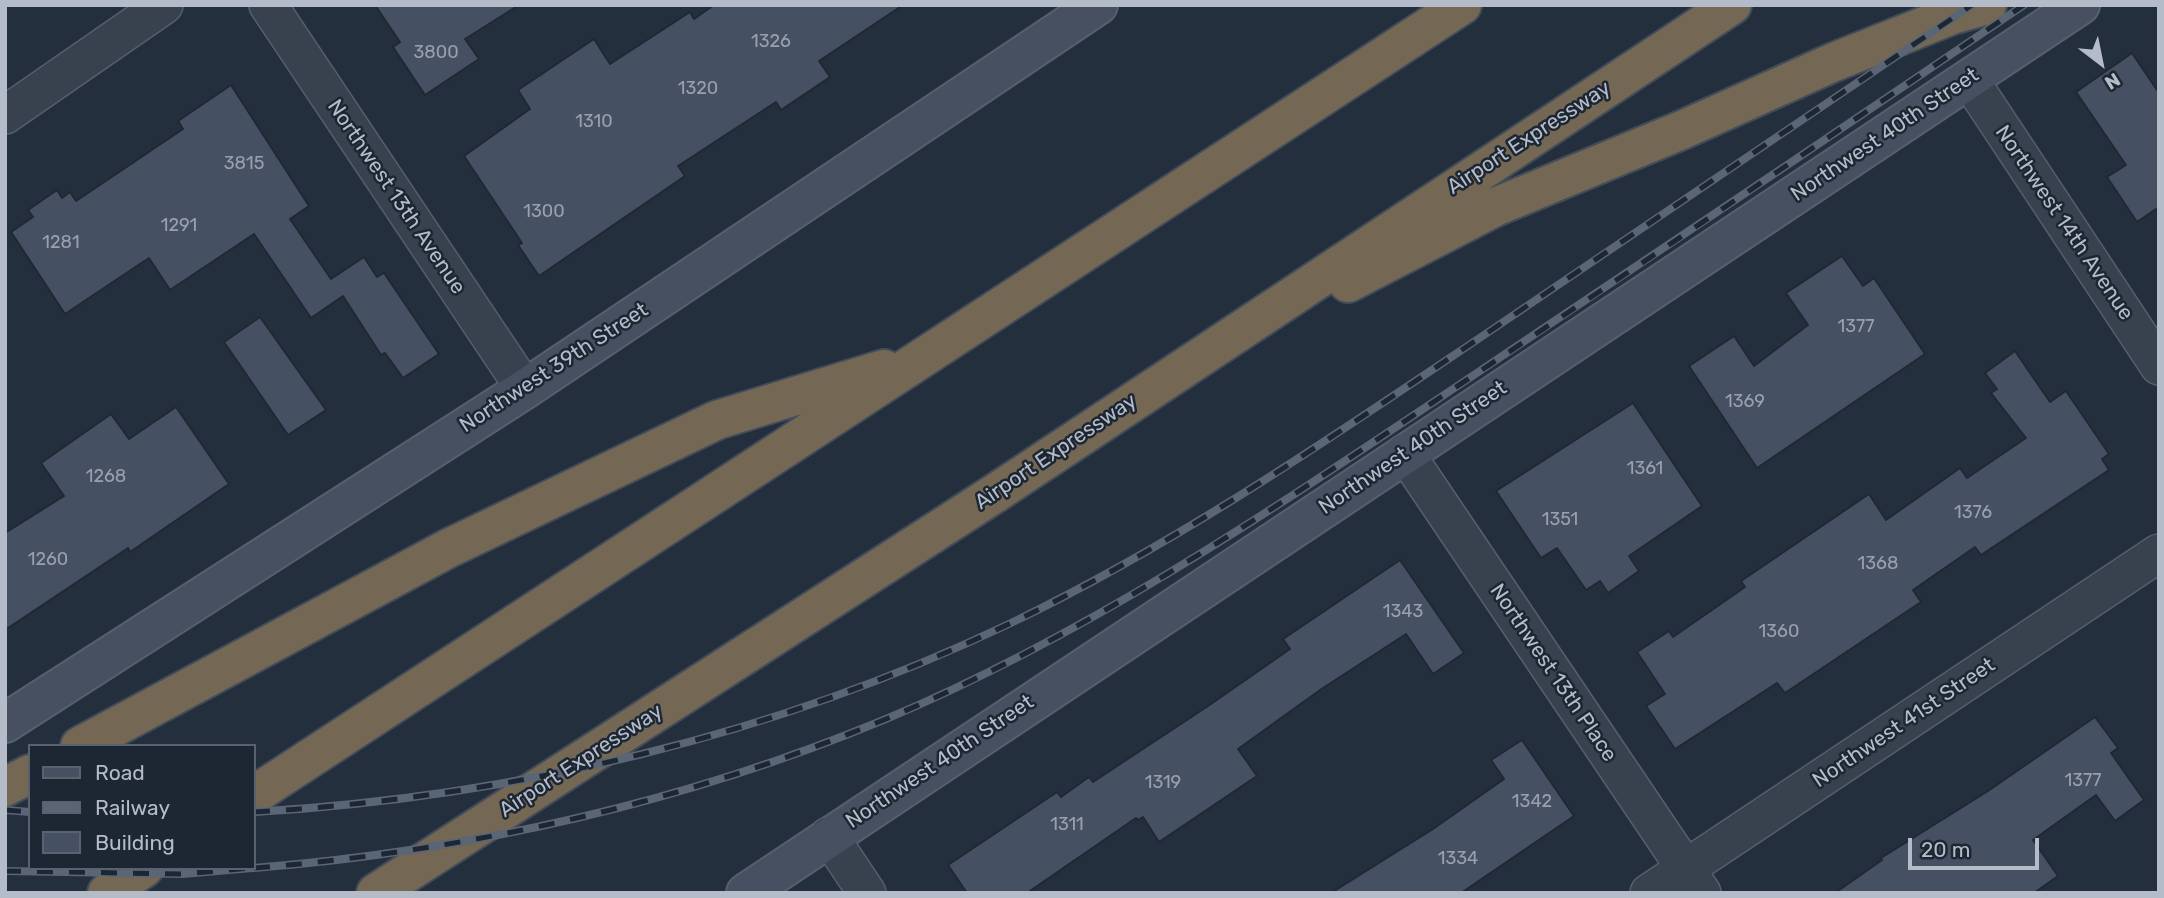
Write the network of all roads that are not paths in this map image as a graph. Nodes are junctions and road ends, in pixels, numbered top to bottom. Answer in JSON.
{"nodes":[{"id":1,"x":164,"y":5,"type":"edge"},
{"id":2,"x":268,"y":5,"type":"edge"},
{"id":3,"x":1462,"y":5,"type":"edge"},
{"id":4,"x":1732,"y":5,"type":"edge"},
{"id":5,"x":1987,"y":5,"type":"edge"},
{"id":6,"x":2080,"y":5,"type":"edge"},
{"id":7,"x":1095,"y":6,"type":"edge"},
{"id":8,"x":1969,"y":79,"type":"junction"},
{"id":9,"x":5,"y":115,"type":"edge"},
{"id":10,"x":926,"y":356,"type":"junction"},
{"id":11,"x":2159,"y":366,"type":"edge"},
{"id":12,"x":1184,"y":367,"type":"junction"},
{"id":13,"x":525,"y":388,"type":"junction"},
{"id":14,"x":1405,"y":453,"type":"junction"},
{"id":15,"x":2159,"y":553,"type":"edge"},
{"id":16,"x":5,"y":723,"type":"edge"},
{"id":17,"x":84,"y":744,"type":"edge"},
{"id":18,"x":28,"y":775,"type":"edge"},
{"id":19,"x":5,"y":787,"type":"edge"},
{"id":20,"x":256,"y":794,"type":"edge"},
{"id":21,"x":829,"y":836,"type":"junction"},
{"id":22,"x":141,"y":870,"type":"edge"},
{"id":23,"x":1693,"y":880,"type":"edge"},
{"id":24,"x":107,"y":893,"type":"edge"},
{"id":25,"x":376,"y":893,"type":"edge"},
{"id":26,"x":746,"y":893,"type":"edge"},
{"id":27,"x":867,"y":893,"type":"edge"},
{"id":28,"x":1649,"y":893,"type":"edge"}],
"edges":[{"from":1,"to":9,"type":"street"},
{"from":2,"to":13,"type":"street","name":"Northwest 13th Avenue"},
{"from":3,"to":10,"type":"highway"},
{"from":4,"to":12,"type":"highway","name":"Airport Expressway"},
{"from":5,"to":12,"type":"highway"},
{"from":6,"to":8,"type":"main road","name":"Northwest 40th Street"},
{"from":7,"to":13,"type":"main road","name":"Northwest 39th Street"},
{"from":8,"to":11,"type":"street","name":"Northwest 14th Avenue"},
{"from":8,"to":14,"type":"main road","name":"Northwest 40th Street"},
{"from":10,"to":17,"type":"highway"},
{"from":10,"to":20,"type":"highway"},
{"from":12,"to":25,"type":"highway","name":"Airport Expressway"},
{"from":13,"to":16,"type":"main road","name":"Northwest 39th Street"},
{"from":14,"to":21,"type":"main road","name":"Northwest 40th Street"},
{"from":14,"to":23,"type":"street","name":"Northwest 13th Place"},
{"from":15,"to":23,"type":"street","name":"Northwest 41st Street"},
{"from":18,"to":19,"type":"highway"},
{"from":21,"to":26,"type":"main road","name":"Northwest 40th Street"},
{"from":21,"to":27,"type":"street"},
{"from":22,"to":24,"type":"highway"},
{"from":23,"to":28,"type":"street","name":"Northwest 41st Street"}]}
